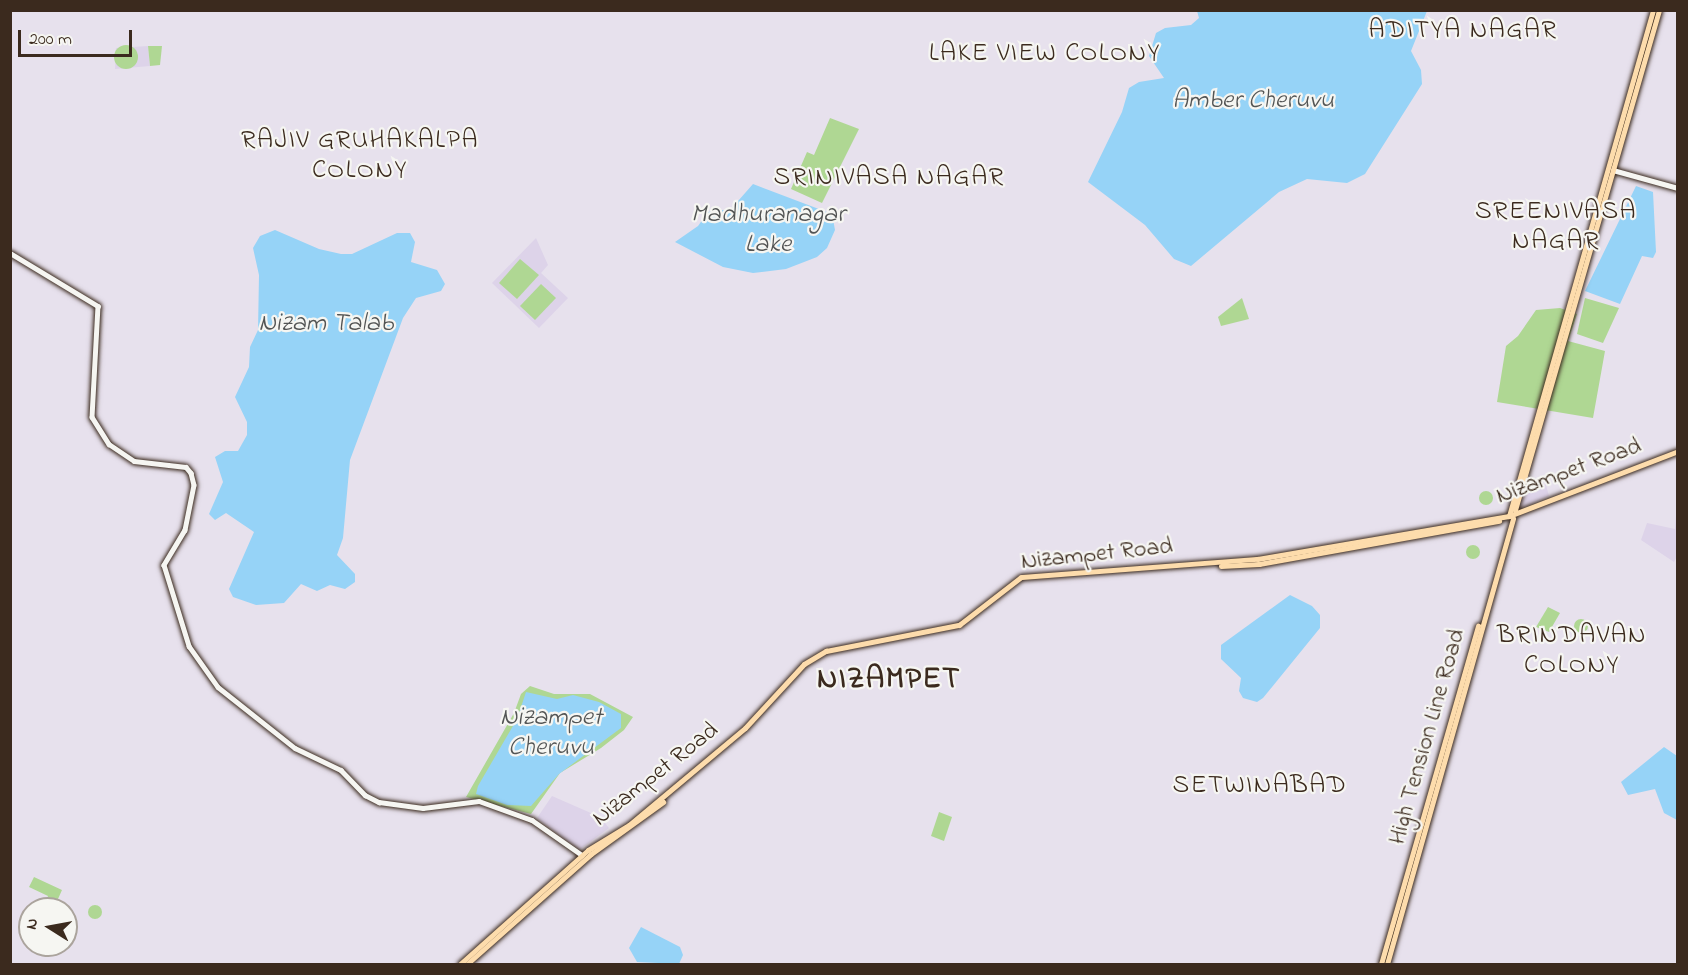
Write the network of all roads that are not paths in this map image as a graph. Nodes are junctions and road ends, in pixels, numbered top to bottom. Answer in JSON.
{"nodes":[{"id":1,"x":1653,"y":10,"type":"edge"},
{"id":2,"x":1659,"y":10,"type":"edge"},
{"id":3,"x":1613,"y":170,"type":"junction"},
{"id":4,"x":1677,"y":188,"type":"edge"},
{"id":5,"x":10,"y":253,"type":"edge"},
{"id":6,"x":1677,"y":453,"type":"edge"},
{"id":7,"x":1523,"y":474,"type":"junction"},
{"id":8,"x":1511,"y":519,"type":"junction"},
{"id":9,"x":606,"y":842,"type":"junction"},
{"id":10,"x":582,"y":855,"type":"junction"},
{"id":11,"x":460,"y":964,"type":"edge"},
{"id":12,"x":467,"y":964,"type":"edge"},
{"id":13,"x":1382,"y":964,"type":"edge"},
{"id":14,"x":1387,"y":964,"type":"edge"}],
"edges":[{"from":1,"to":7,"type":"main road","name":"High Tension Line Road"},
{"from":2,"to":3,"type":"main road","name":"High Tension Line Road"},
{"from":3,"to":4,"type":"street"},
{"from":3,"to":7,"type":"main road","name":"High Tension Line Road"},
{"from":5,"to":10,"type":"street"},
{"from":6,"to":8,"type":"main road","name":"Nizampet Road"},
{"from":7,"to":8,"type":"main road","name":"High Tension Line Road"},
{"from":8,"to":9,"type":"main road","name":"Nizampet Road"},
{"from":8,"to":13,"type":"main road","name":"High Tension Line Road"},
{"from":8,"to":14,"type":"main road"},
{"from":9,"to":10,"type":"main road","name":"Nizampet Road"},
{"from":9,"to":12,"type":"main road","name":"Nizampet Road"},
{"from":10,"to":11,"type":"main road","name":"Nizampet Road"}]}
